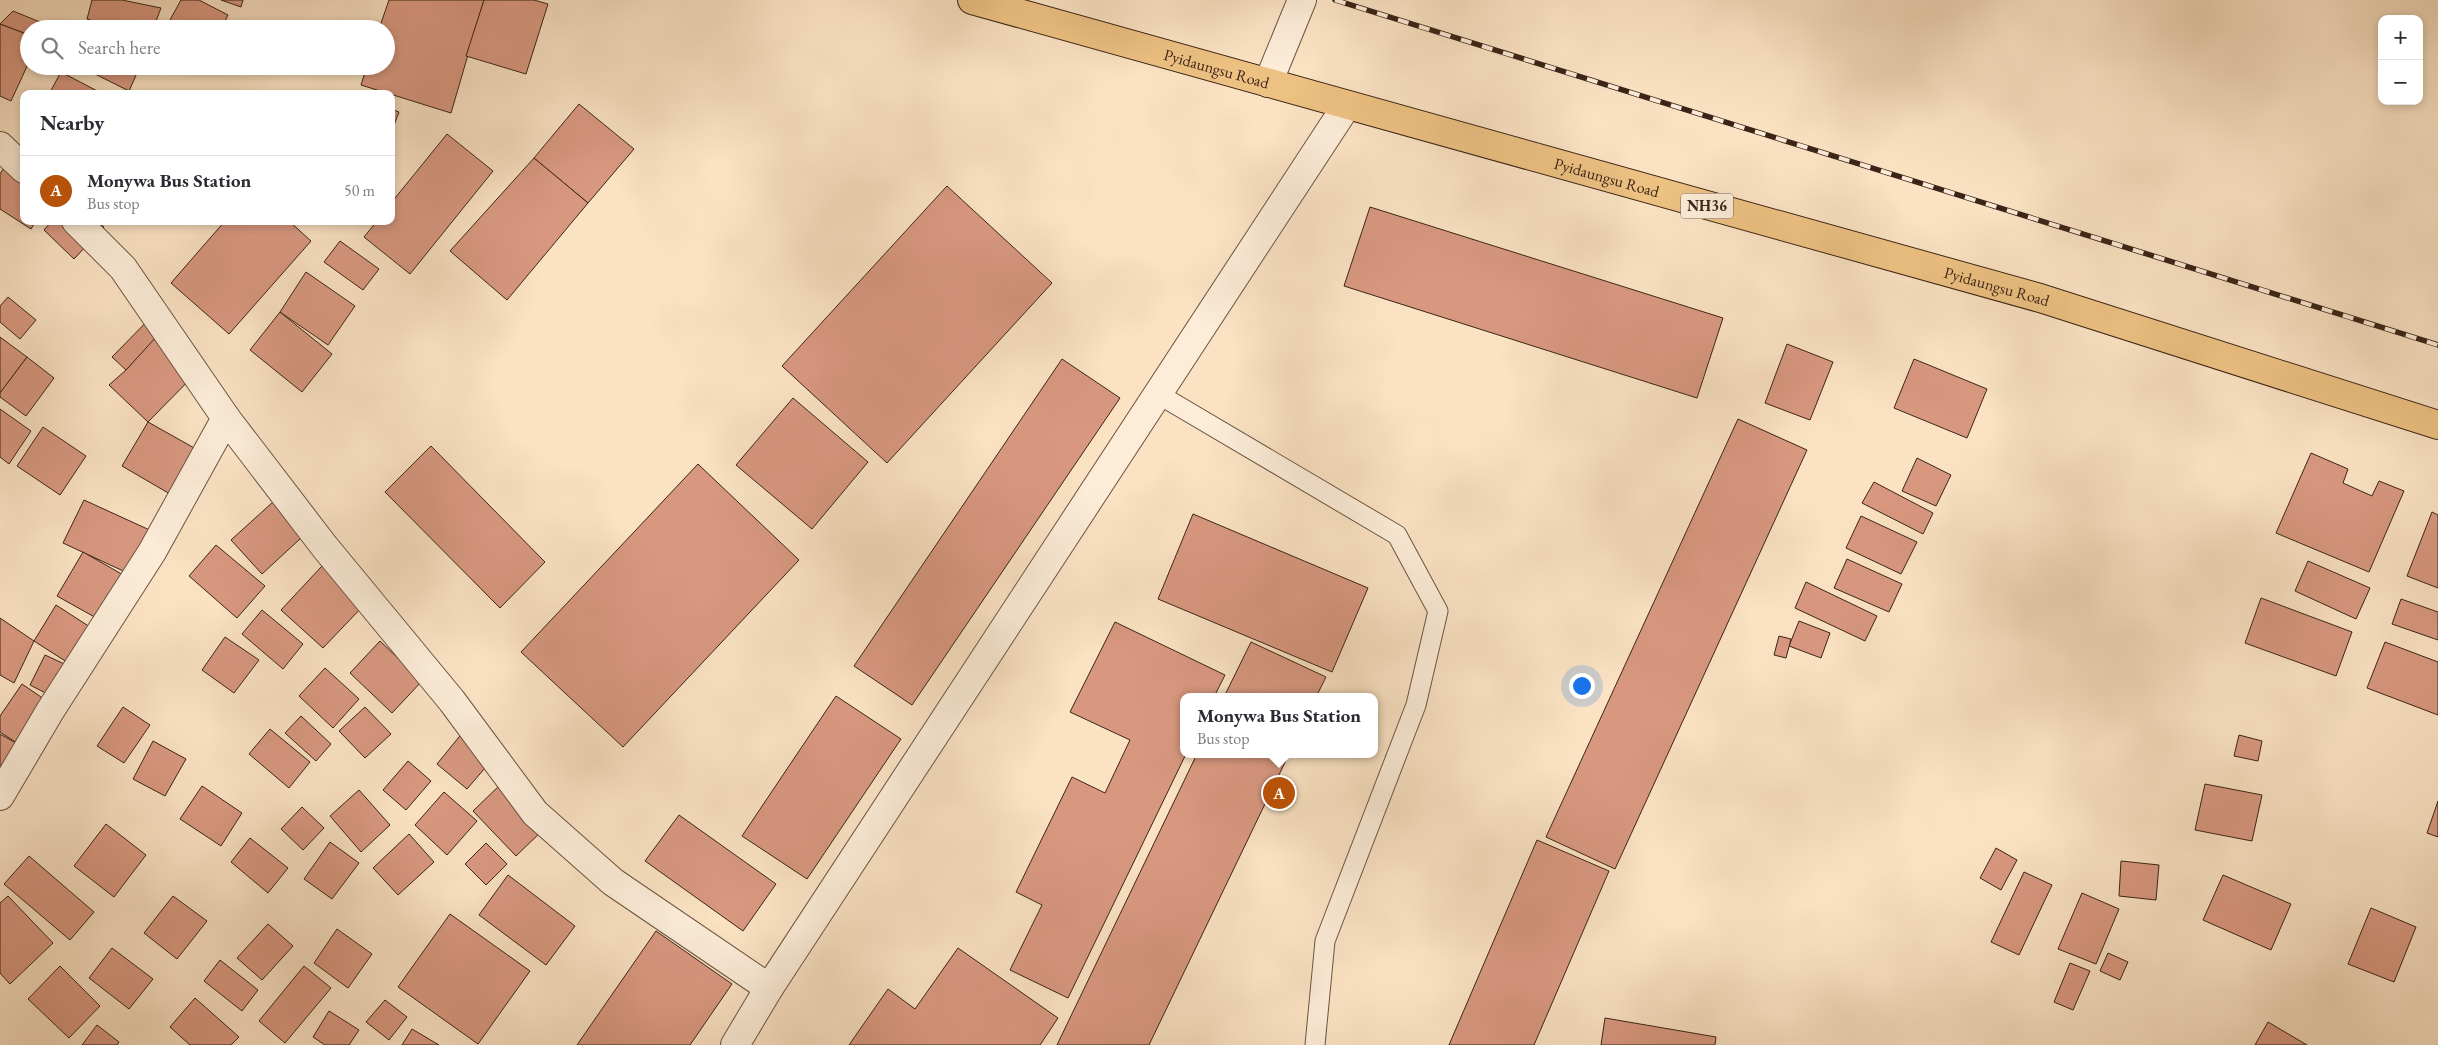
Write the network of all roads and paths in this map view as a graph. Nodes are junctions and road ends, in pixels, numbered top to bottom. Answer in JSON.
{"nodes":[{"id":1,"x":972,"y":0,"type":"edge"},
{"id":2,"x":1302,"y":0,"type":"edge"},
{"id":3,"x":1268,"y":83,"type":"junction"},
{"id":4,"x":1347,"y":105,"type":"junction"},
{"id":5,"x":0,"y":146,"type":"edge"},
{"id":6,"x":20,"y":166,"type":"edge"},
{"id":7,"x":80,"y":225,"type":"edge"},
{"id":8,"x":1158,"y":394,"type":"junction"},
{"id":9,"x":226,"y":418,"type":"junction"},
{"id":10,"x":2438,"y":426,"type":"edge"},
{"id":11,"x":0,"y":796,"type":"edge"},
{"id":12,"x":769,"y":988,"type":"junction"},
{"id":13,"x":735,"y":1045,"type":"edge"},
{"id":14,"x":1315,"y":1045,"type":"edge"}],
"edges":[{"from":1,"to":3,"type":"highway","name":"Pyidaungsu Road","number":"NH36"},
{"from":2,"to":3,"type":"street"},
{"from":3,"to":4,"type":"highway","name":"Pyidaungsu Road","number":"NH36"},
{"from":4,"to":8,"type":"street"},
{"from":4,"to":10,"type":"highway","name":"Pyidaungsu Road","number":"NH36"},
{"from":5,"to":6,"type":"street"},
{"from":7,"to":9,"type":"street"},
{"from":8,"to":12,"type":"street"},
{"from":8,"to":14,"type":"lane"},
{"from":9,"to":11,"type":"street"},
{"from":9,"to":12,"type":"street"},
{"from":12,"to":13,"type":"street"}]}
